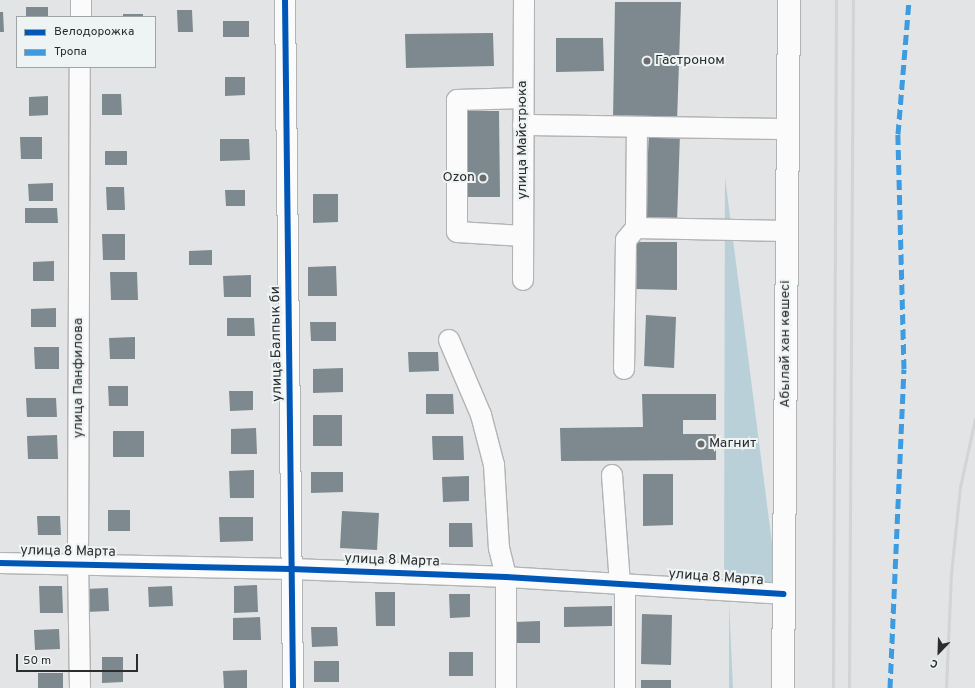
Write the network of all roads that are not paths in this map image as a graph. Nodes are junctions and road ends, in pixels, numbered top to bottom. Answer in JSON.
{"nodes":[{"id":1,"x":81,"y":0,"type":"edge"},
{"id":2,"x":285,"y":0,"type":"edge"},
{"id":3,"x":524,"y":0,"type":"edge"},
{"id":4,"x":789,"y":0,"type":"edge"},
{"id":5,"x":81,"y":16,"type":"edge"},
{"id":6,"x":80,"y":68,"type":"edge"},
{"id":7,"x":523,"y":98,"type":"junction"},
{"id":8,"x":523,"y":125,"type":"junction"},
{"id":9,"x":637,"y":127,"type":"junction"},
{"id":10,"x":787,"y":129,"type":"junction"},
{"id":11,"x":636,"y":228,"type":"junction"},
{"id":12,"x":786,"y":231,"type":"junction"},
{"id":13,"x":523,"y":236,"type":"junction"},
{"id":14,"x":523,"y":280,"type":"dead end"},
{"id":15,"x":449,"y":340,"type":"dead end"},
{"id":16,"x":624,"y":369,"type":"dead end"},
{"id":17,"x":612,"y":475,"type":"dead end"},
{"id":18,"x":0,"y":563,"type":"edge"},
{"id":19,"x":78,"y":564,"type":"junction"},
{"id":20,"x":291,"y":569,"type":"junction"},
{"id":21,"x":506,"y":577,"type":"junction"},
{"id":22,"x":623,"y":584,"type":"junction"},
{"id":23,"x":783,"y":594,"type":"junction"},
{"id":24,"x":80,"y":688,"type":"edge"},
{"id":25,"x":293,"y":688,"type":"edge"},
{"id":26,"x":506,"y":688,"type":"edge"},
{"id":27,"x":625,"y":688,"type":"edge"},
{"id":28,"x":783,"y":688,"type":"edge"}],
"edges":[{"from":1,"to":5,"type":"street"},
{"from":2,"to":20,"type":"street","name":"улица Балпык би"},
{"from":3,"to":7,"type":"street","name":"улица Майстрюка"},
{"from":4,"to":10,"type":"main road","name":"Абылай хан көшесі"},
{"from":6,"to":19,"type":"street","name":"улица Панфилова"},
{"from":7,"to":8,"type":"street","name":"улица Майстрюка"},
{"from":7,"to":13,"type":"street"},
{"from":8,"to":9,"type":"street"},
{"from":8,"to":13,"type":"street","name":"улица Майстрюка"},
{"from":9,"to":10,"type":"street"},
{"from":9,"to":11,"type":"street"},
{"from":10,"to":12,"type":"main road","name":"Абылай хан көшесі"},
{"from":11,"to":12,"type":"street"},
{"from":11,"to":16,"type":"street"},
{"from":12,"to":23,"type":"main road","name":"Абылай хан көшесі"},
{"from":13,"to":14,"type":"street","name":"улица Майстрюка"},
{"from":15,"to":21,"type":"street"},
{"from":17,"to":22,"type":"street"},
{"from":18,"to":19,"type":"street","name":"улица 8 Марта"},
{"from":19,"to":20,"type":"street","name":"улица 8 Марта"},
{"from":19,"to":24,"type":"street","name":"улица Панфилова"},
{"from":20,"to":21,"type":"street","name":"улица 8 Марта"},
{"from":20,"to":25,"type":"street","name":"улица Балпык би"},
{"from":21,"to":22,"type":"street","name":"улица 8 Марта"},
{"from":21,"to":26,"type":"street"},
{"from":22,"to":23,"type":"street","name":"улица 8 Марта"},
{"from":22,"to":27,"type":"street"},
{"from":23,"to":28,"type":"main road","name":"Абылай хан көшесі"}]}
